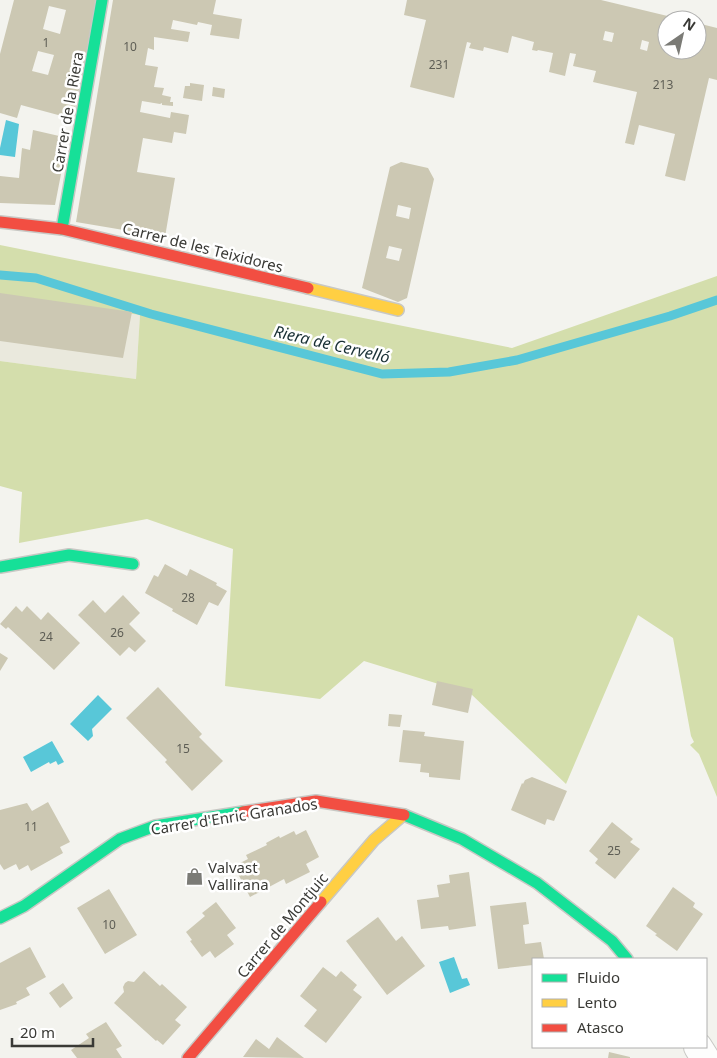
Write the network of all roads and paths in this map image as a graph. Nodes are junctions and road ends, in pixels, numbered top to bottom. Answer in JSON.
{"nodes":[{"id":1,"x":102,"y":0,"type":"edge"},
{"id":2,"x":0,"y":222,"type":"edge"},
{"id":3,"x":62,"y":228,"type":"junction"},
{"id":4,"x":398,"y":310,"type":"dead end"},
{"id":5,"x":133,"y":564,"type":"dead end"},
{"id":6,"x":0,"y":567,"type":"edge"},
{"id":7,"x":404,"y":815,"type":"junction"},
{"id":8,"x":0,"y":918,"type":"edge"},
{"id":9,"x":626,"y":958,"type":"edge"},
{"id":10,"x":188,"y":1058,"type":"edge"}],
"edges":[{"from":1,"to":3,"type":"street","name":"Carrer de la Riera"},
{"from":2,"to":3,"type":"street","name":"Carrer de les Teixidores"},
{"from":3,"to":4,"type":"street","name":"Carrer de les Teixidores"},
{"from":5,"to":6,"type":"street"},
{"from":7,"to":8,"type":"street","name":"Carrer d'Enric Granados"},
{"from":7,"to":9,"type":"street","name":"Carrer d'Enric Granados"},
{"from":7,"to":10,"type":"street","name":"Carrer de Montjuic"}]}
